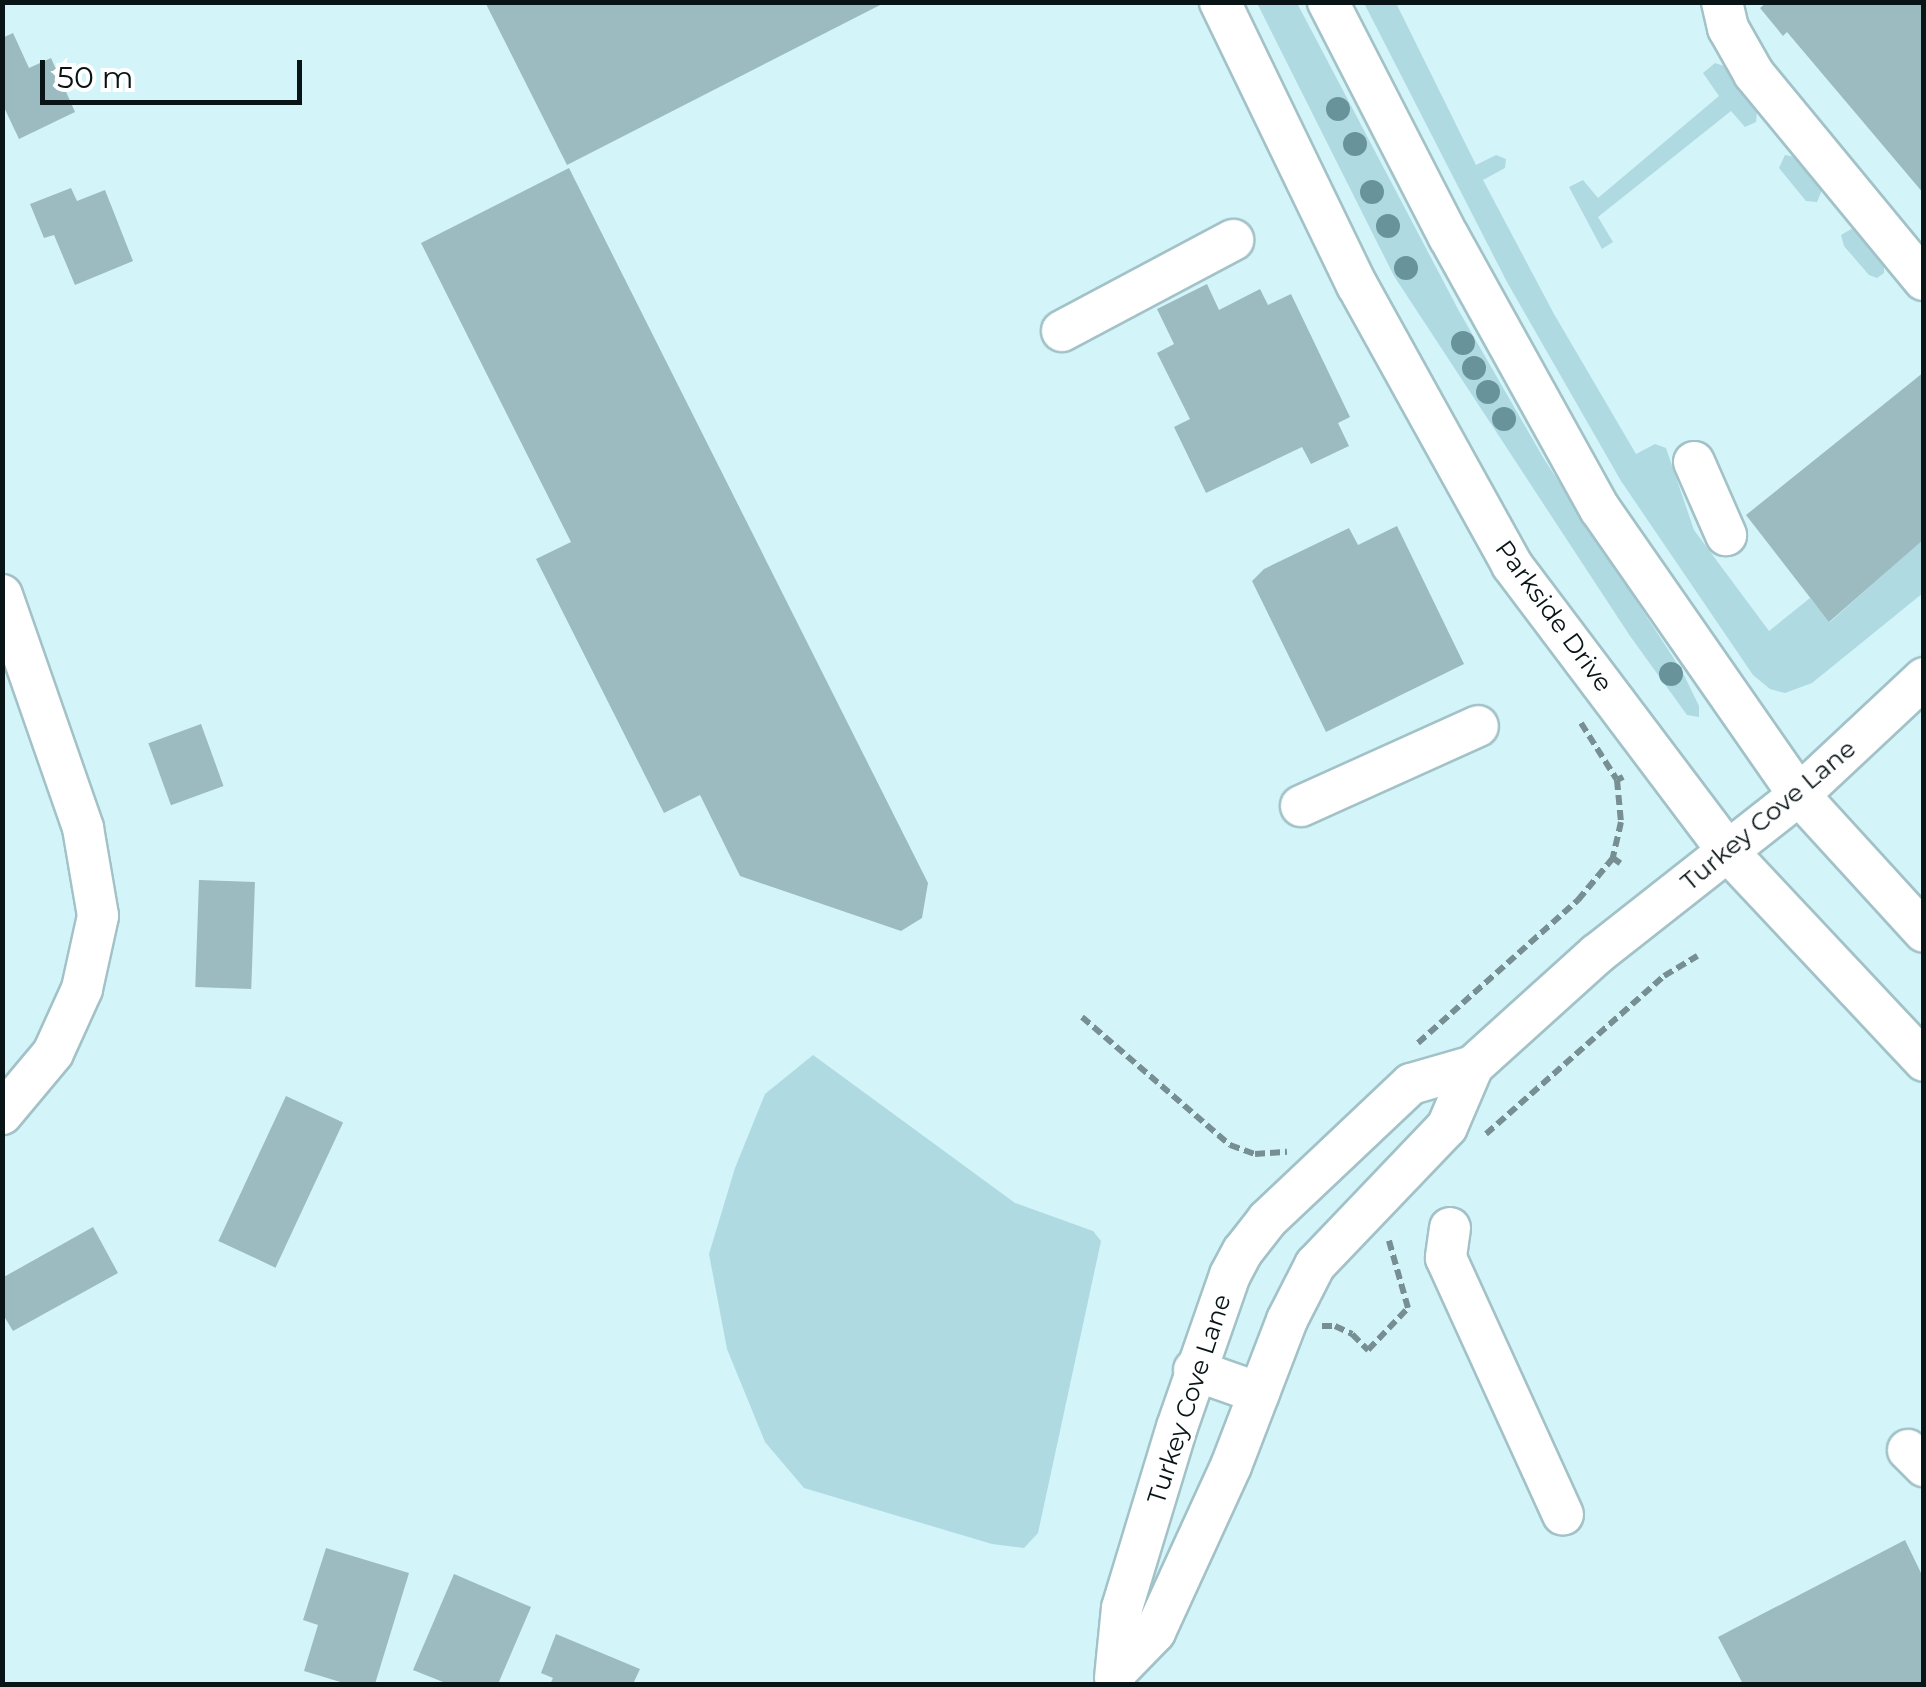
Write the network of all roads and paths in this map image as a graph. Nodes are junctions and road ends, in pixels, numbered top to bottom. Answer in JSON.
{"nodes":[{"id":1,"x":1220,"y":2,"type":"edge"},
{"id":2,"x":1328,"y":2,"type":"edge"},
{"id":3,"x":1722,"y":2,"type":"edge"},
{"id":4,"x":1233,"y":240,"type":"dead end"},
{"id":5,"x":1924,"y":280,"type":"edge"},
{"id":6,"x":1062,"y":331,"type":"dead end"},
{"id":7,"x":1694,"y":462,"type":"dead end"},
{"id":8,"x":1726,"y":536,"type":"dead end"},
{"id":9,"x":2,"y":594,"type":"edge"},
{"id":10,"x":1924,"y":678,"type":"edge"},
{"id":11,"x":1478,"y":726,"type":"dead end"},
{"id":12,"x":1617,"y":780,"type":"dead end"},
{"id":13,"x":1799,"y":795,"type":"junction"},
{"id":14,"x":1301,"y":806,"type":"dead end"},
{"id":15,"x":1730,"y":853,"type":"junction"},
{"id":16,"x":1924,"y":932,"type":"edge"},
{"id":17,"x":1697,"y":956,"type":"dead end"},
{"id":18,"x":1082,"y":1017,"type":"dead end"},
{"id":19,"x":1405,"y":1054,"type":"dead end"},
{"id":20,"x":1924,"y":1061,"type":"edge"},
{"id":21,"x":1474,"y":1066,"type":"junction"},
{"id":22,"x":2,"y":1114,"type":"edge"},
{"id":23,"x":1482,"y":1137,"type":"dead end"},
{"id":24,"x":1294,"y":1152,"type":"dead end"},
{"id":25,"x":1450,"y":1228,"type":"dead end"},
{"id":26,"x":1388,"y":1233,"type":"dead end"},
{"id":27,"x":1388,"y":1326,"type":"dead end"},
{"id":28,"x":1194,"y":1370,"type":"junction"},
{"id":29,"x":1260,"y":1392,"type":"junction"},
{"id":30,"x":1564,"y":1515,"type":"dead end"},
{"id":31,"x":1116,"y":1677,"type":"edge"}],
"edges":[{"from":1,"to":15,"type":"street","name":"Parkside Drive"},
{"from":2,"to":13,"type":"street"},
{"from":3,"to":5,"type":"street"},
{"from":4,"to":6,"type":"street"},
{"from":7,"to":8,"type":"street"},
{"from":9,"to":22,"type":"street"},
{"from":10,"to":13,"type":"street","name":"Turkey Cove Lane"},
{"from":11,"to":14,"type":"street"},
{"from":12,"to":19,"type":"path"},
{"from":13,"to":15,"type":"street","name":"Turkey Cove Lane"},
{"from":13,"to":16,"type":"street"},
{"from":15,"to":20,"type":"street","name":"Parkside Drive"},
{"from":15,"to":21,"type":"street","name":"Turkey Cove Lane"},
{"from":17,"to":23,"type":"path"},
{"from":18,"to":24,"type":"path"},
{"from":21,"to":28,"type":"street","name":"Turkey Cove Lane"},
{"from":21,"to":29,"type":"street","name":"Turkey Cove Lane"},
{"from":25,"to":30,"type":"street"},
{"from":26,"to":27,"type":"path"},
{"from":28,"to":29,"type":"street"},
{"from":28,"to":31,"type":"street","name":"Turkey Cove Lane"},
{"from":29,"to":31,"type":"street","name":"Turkey Cove Lane"}]}
